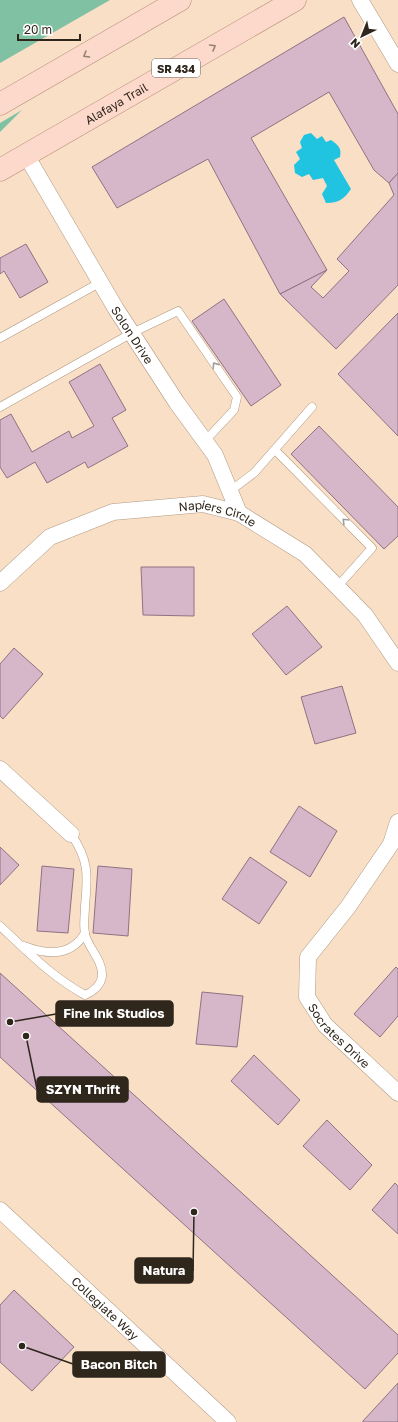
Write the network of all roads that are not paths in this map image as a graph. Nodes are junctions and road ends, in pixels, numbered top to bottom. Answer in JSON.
{"nodes":[{"id":1,"x":180,"y":0,"type":"edge"},
{"id":2,"x":295,"y":0,"type":"edge"},
{"id":3,"x":360,"y":0,"type":"edge"},
{"id":4,"x":398,"y":64,"type":"edge"},
{"id":5,"x":0,"y":104,"type":"edge"},
{"id":6,"x":26,"y":155,"type":"junction"},
{"id":7,"x":0,"y":170,"type":"edge"},
{"id":8,"x":101,"y":282,"type":"junction"},
{"id":9,"x":132,"y":333,"type":"junction"},
{"id":10,"x":0,"y":338,"type":"edge"},
{"id":11,"x":0,"y":407,"type":"edge"},
{"id":12,"x":312,"y":407,"type":"dead end"},
{"id":13,"x":205,"y":441,"type":"junction"},
{"id":14,"x":275,"y":450,"type":"junction"},
{"id":15,"x":230,"y":491,"type":"junction"},
{"id":16,"x":239,"y":513,"type":"junction"},
{"id":17,"x":0,"y":583,"type":"edge"},
{"id":18,"x":338,"y":586,"type":"junction"},
{"id":19,"x":398,"y":663,"type":"edge"},
{"id":20,"x":0,"y":769,"type":"edge"},
{"id":21,"x":398,"y":822,"type":"edge"},
{"id":22,"x":71,"y":834,"type":"joint"},
{"id":23,"x":0,"y":926,"type":"edge"},
{"id":24,"x":85,"y":933,"type":"junction"},
{"id":25,"x":19,"y":944,"type":"junction"},
{"id":26,"x":398,"y":1093,"type":"edge"},
{"id":27,"x":0,"y":1210,"type":"edge"},
{"id":28,"x":228,"y":1422,"type":"edge"}],
"edges":[{"from":1,"to":5,"type":"main road","one_way":true},
{"from":6,"to":2,"type":"main road","name":"Alafaya Trail","number":"SR 434","one_way":true},
{"from":3,"to":4,"type":"street"},
{"from":6,"to":7,"type":"main road","name":"Alafaya Trail","number":"SR 434"},
{"from":6,"to":8,"type":"street","name":"Solon Drive"},
{"from":8,"to":9,"type":"street","name":"Solon Drive"},
{"from":8,"to":10,"type":"lane"},
{"from":9,"to":11,"type":"lane"},
{"from":9,"to":13,"type":"street","name":"Solon Drive"},
{"from":13,"to":9,"type":"lane","one_way":true},
{"from":12,"to":14,"type":"lane"},
{"from":13,"to":15,"type":"street","name":"Solon Drive"},
{"from":14,"to":15,"type":"lane"},
{"from":18,"to":14,"type":"lane","one_way":true},
{"from":15,"to":16,"type":"street","name":"Solon Drive"},
{"from":16,"to":17,"type":"street","name":"Napiers Circle"},
{"from":16,"to":18,"type":"street","name":"Napiers Circle"},
{"from":18,"to":19,"type":"street","name":"Napiers Circle"},
{"from":20,"to":22,"type":"street"},
{"from":21,"to":26,"type":"street","name":"Socrates Drive"},
{"from":22,"to":24,"type":"lane"},
{"from":23,"to":25,"type":"lane"},
{"from":24,"to":25,"type":"lane"},
{"from":24,"to":25,"type":"lane"},
{"from":27,"to":28,"type":"street","name":"Collegiate Way"}]}
